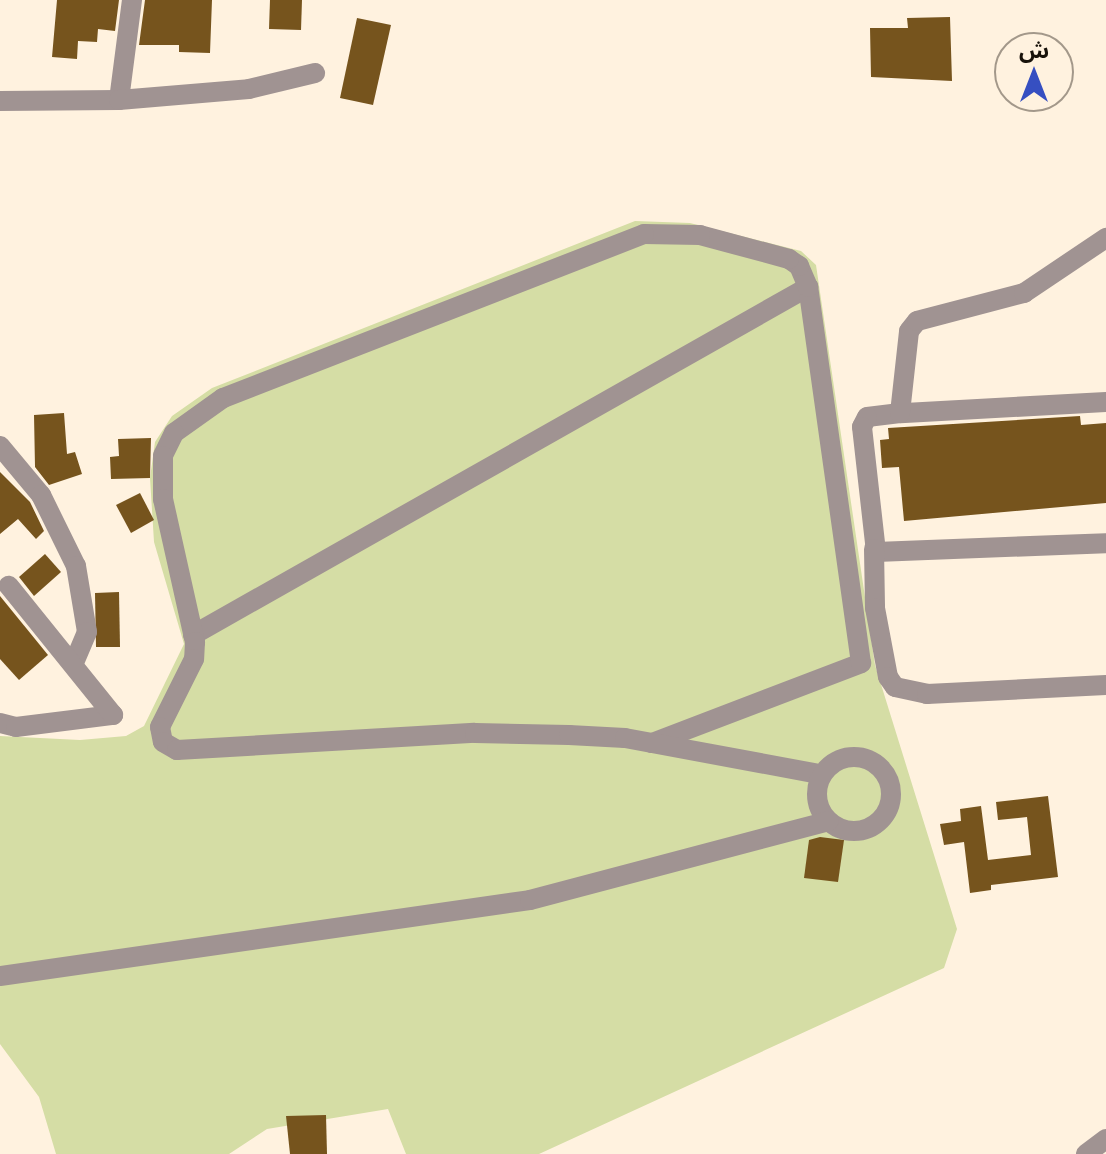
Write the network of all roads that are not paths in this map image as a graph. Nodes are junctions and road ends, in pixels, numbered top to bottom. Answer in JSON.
{"nodes":[{"id":1,"x":132,"y":0,"type":"edge"},
{"id":2,"x":315,"y":73,"type":"dead end"},
{"id":3,"x":119,"y":100,"type":"junction"},
{"id":4,"x":0,"y":101,"type":"edge"},
{"id":5,"x":1106,"y":238,"type":"edge"},
{"id":6,"x":808,"y":287,"type":"junction"},
{"id":7,"x":1106,"y":402,"type":"edge"},
{"id":8,"x":900,"y":413,"type":"junction"},
{"id":9,"x":0,"y":446,"type":"edge"},
{"id":10,"x":1106,"y":543,"type":"edge"},
{"id":11,"x":874,"y":549,"type":"junction"},
{"id":12,"x":9,"y":586,"type":"dead end"},
{"id":13,"x":193,"y":635,"type":"junction"},
{"id":14,"x":74,"y":663,"type":"junction"},
{"id":15,"x":1106,"y":685,"type":"edge"},
{"id":16,"x":0,"y":723,"type":"edge"},
{"id":17,"x":652,"y":743,"type":"junction"},
{"id":18,"x":820,"y":774,"type":"junction"},
{"id":19,"x":829,"y":821,"type":"junction"},
{"id":20,"x":0,"y":976,"type":"edge"},
{"id":21,"x":1106,"y":1139,"type":"edge"},
{"id":22,"x":1086,"y":1154,"type":"edge"}],
"edges":[{"from":1,"to":3,"type":"street"},
{"from":2,"to":3,"type":"street"},
{"from":3,"to":4,"type":"street"},
{"from":5,"to":8,"type":"street"},
{"from":6,"to":13,"type":"street"},
{"from":6,"to":13,"type":"street"},
{"from":6,"to":17,"type":"street"},
{"from":7,"to":8,"type":"street"},
{"from":8,"to":11,"type":"street"},
{"from":9,"to":14,"type":"street"},
{"from":10,"to":11,"type":"street"},
{"from":11,"to":15,"type":"street"},
{"from":12,"to":14,"type":"street"},
{"from":13,"to":17,"type":"street"},
{"from":14,"to":16,"type":"street"},
{"from":17,"to":18,"type":"street"},
{"from":18,"to":19,"type":"street"},
{"from":18,"to":19,"type":"street"},
{"from":19,"to":20,"type":"street"},
{"from":21,"to":22,"type":"street"}]}
